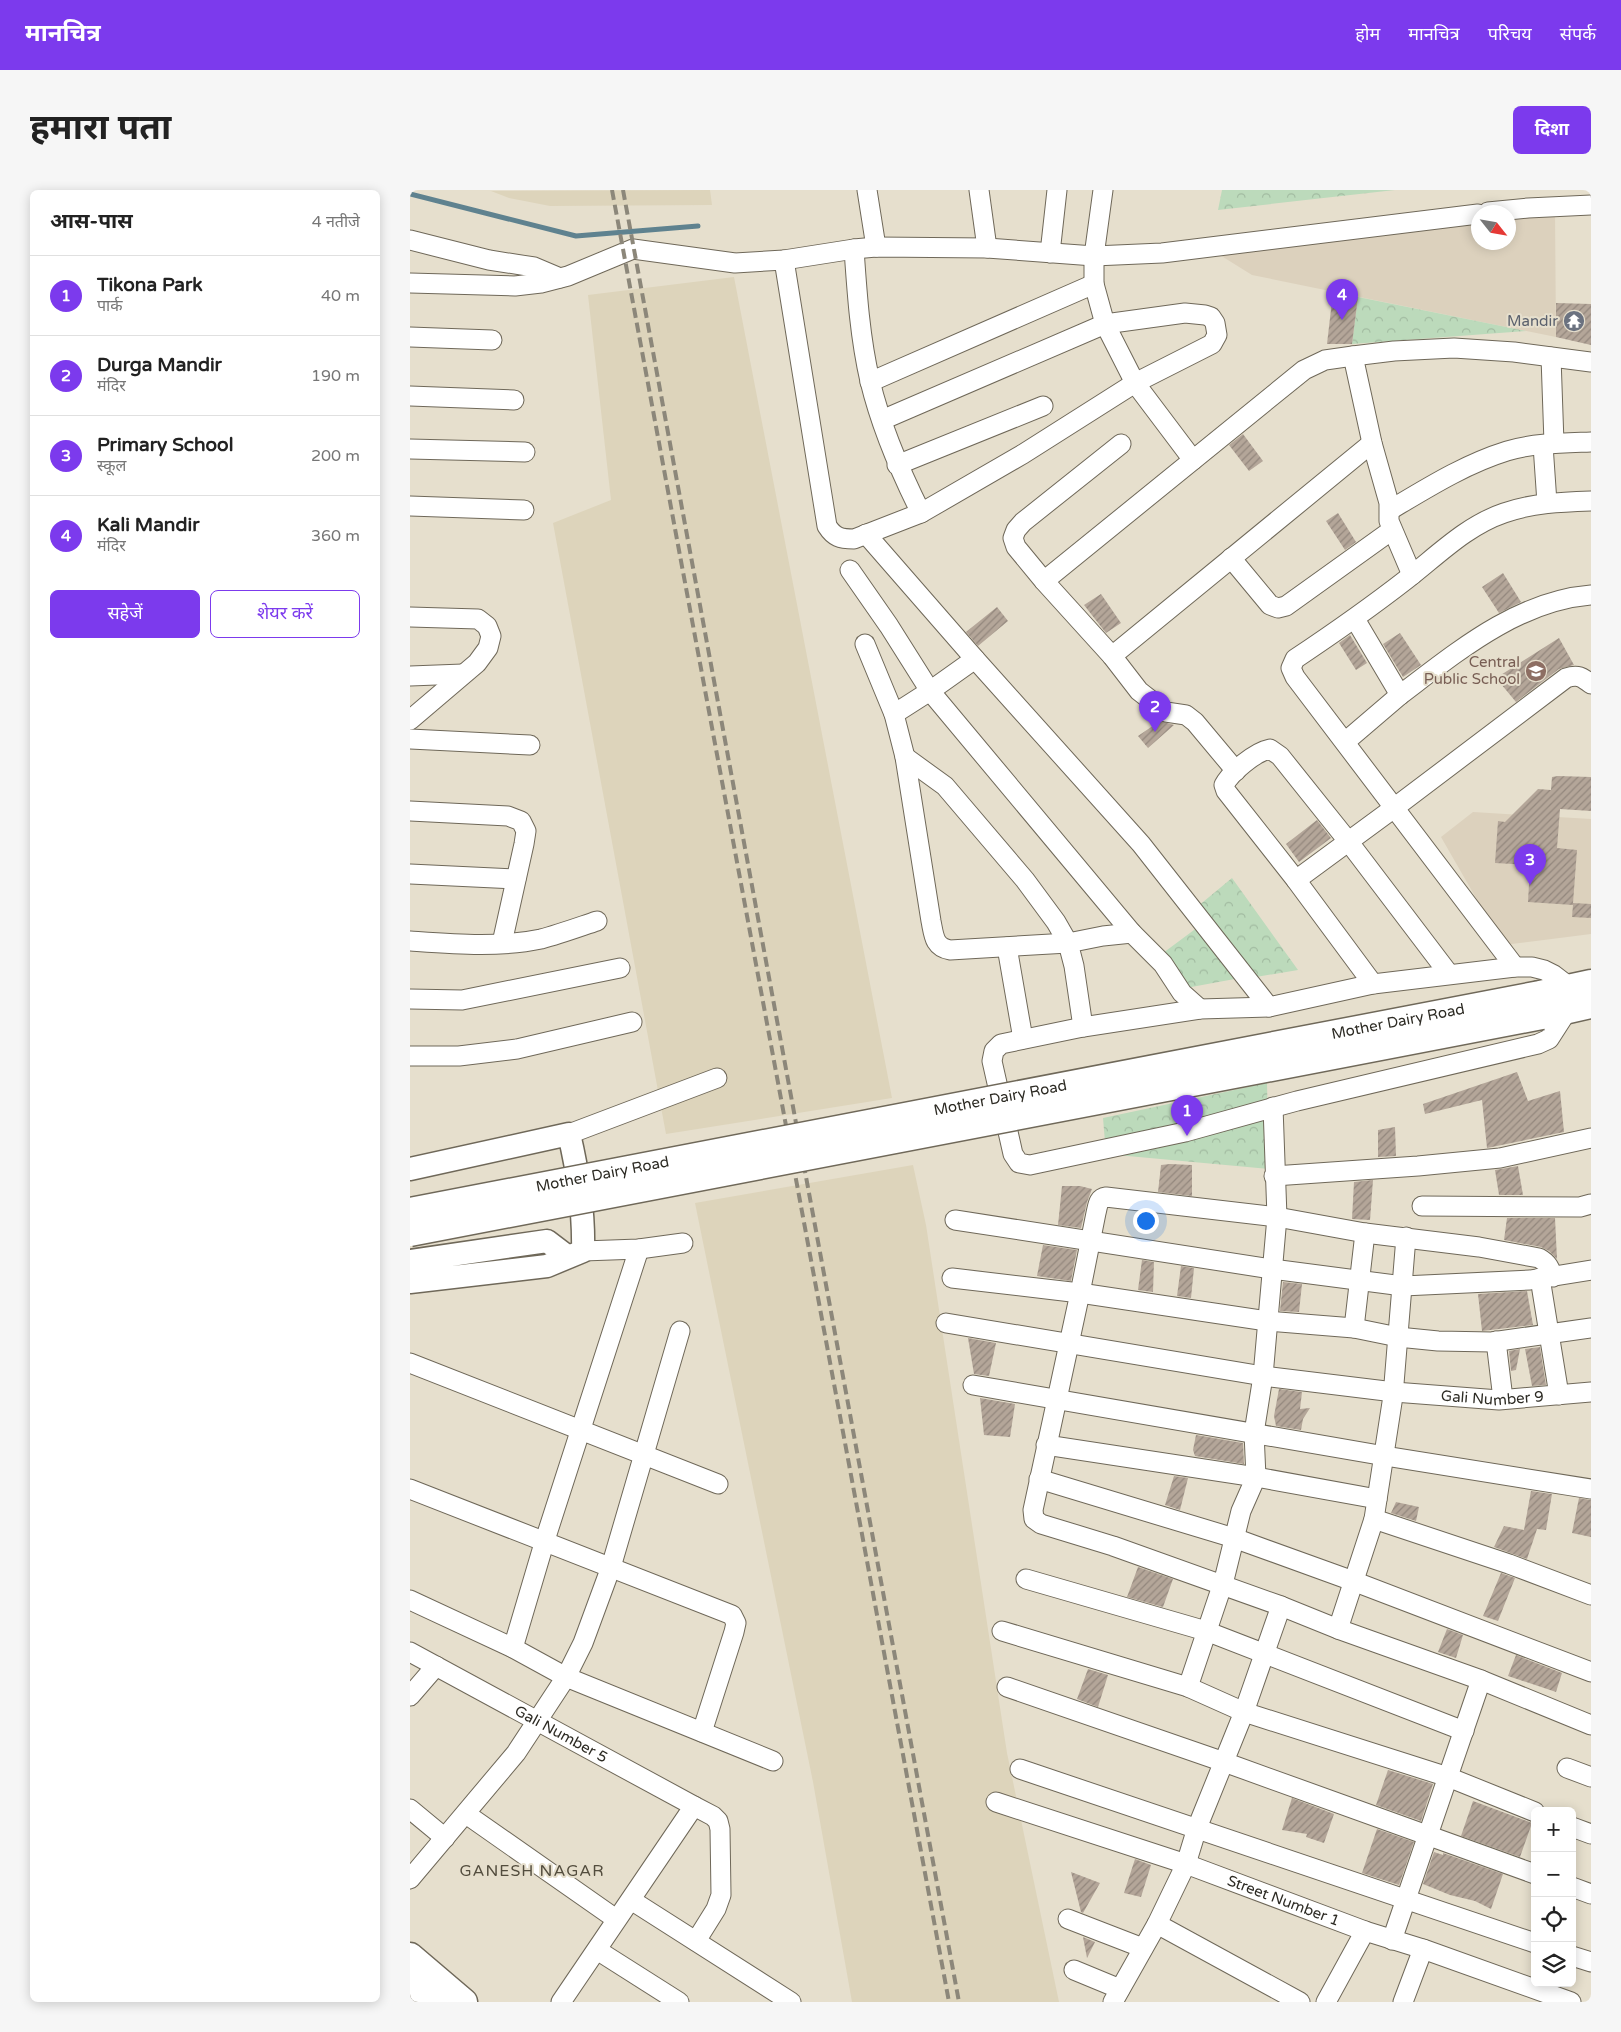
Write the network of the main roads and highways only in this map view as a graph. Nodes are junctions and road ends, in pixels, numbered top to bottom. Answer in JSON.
{"nodes":[{"id":1,"x":1580,"y":996,"type":"edge"},
{"id":2,"x":1541,"y":1005,"type":"junction"},
{"id":3,"x":410,"y":1211,"type":"edge"},
{"id":4,"x":410,"y":1233,"type":"edge"},
{"id":5,"x":410,"y":1956,"type":"edge"},
{"id":6,"x":410,"y":1981,"type":"edge"},
{"id":7,"x":434,"y":2002,"type":"edge"},
{"id":8,"x":464,"y":2002,"type":"edge"}],
"edges":[{"from":1,"to":2,"type":"main road","name":"Mother Dairy Road"},
{"from":2,"to":3,"type":"main road","name":"Mother Dairy Road","bridge":true},
{"from":2,"to":4,"type":"main road","name":"Mother Dairy Road","bridge":true},
{"from":5,"to":8,"type":"main road"},
{"from":6,"to":7,"type":"main road"}]}
